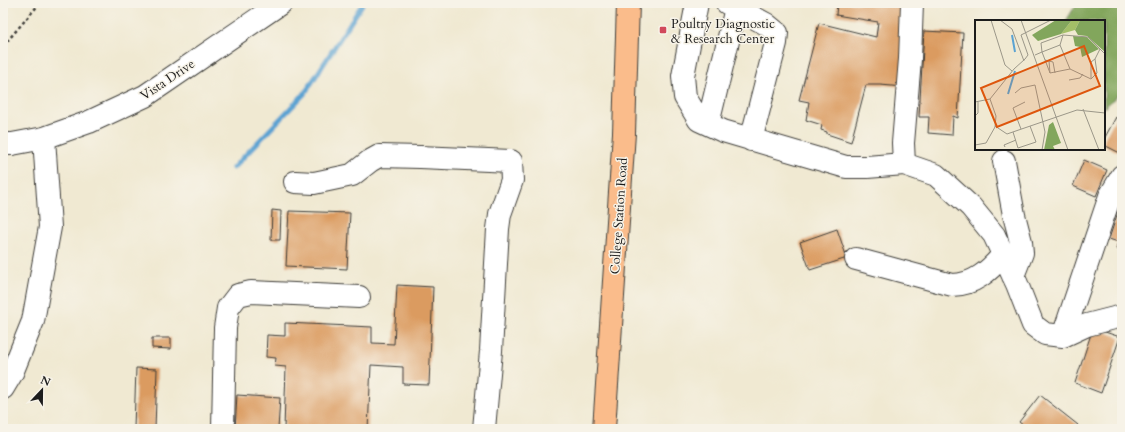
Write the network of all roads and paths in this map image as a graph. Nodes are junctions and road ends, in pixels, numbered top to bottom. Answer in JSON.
{"nodes":[{"id":1,"x":40,"y":3,"type":"edge"},
{"id":2,"x":281,"y":3,"type":"edge"},
{"id":3,"x":628,"y":3,"type":"edge"},
{"id":4,"x":697,"y":3,"type":"edge"},
{"id":5,"x":912,"y":3,"type":"edge"},
{"id":6,"x":732,"y":6,"type":"edge"},
{"id":7,"x":3,"y":46,"type":"edge"},
{"id":8,"x":708,"y":124,"type":"junction"},
{"id":9,"x":44,"y":138,"type":"junction"},
{"id":10,"x":751,"y":140,"type":"junction"},
{"id":11,"x":3,"y":144,"type":"edge"},
{"id":12,"x":1004,"y":161,"type":"dead end"},
{"id":13,"x":904,"y":164,"type":"junction"},
{"id":14,"x":1122,"y":176,"type":"edge"},
{"id":15,"x":295,"y":182,"type":"dead end"},
{"id":16,"x":1003,"y":255,"type":"junction"},
{"id":17,"x":856,"y":259,"type":"dead end"},
{"id":18,"x":1013,"y":276,"type":"junction"},
{"id":19,"x":359,"y":297,"type":"dead end"},
{"id":20,"x":1122,"y":316,"type":"edge"},
{"id":21,"x":1063,"y":336,"type":"junction"},
{"id":22,"x":3,"y":388,"type":"edge"},
{"id":23,"x":223,"y":429,"type":"edge"},
{"id":24,"x":484,"y":429,"type":"edge"},
{"id":25,"x":604,"y":429,"type":"edge"}],
"edges":[{"from":1,"to":7,"type":"path"},
{"from":2,"to":9,"type":"lane","name":"Vista Drive"},
{"from":3,"to":25,"type":"main road","name":"College Station Road"},
{"from":4,"to":8,"type":"lane"},
{"from":5,"to":13,"type":"lane"},
{"from":6,"to":8,"type":"lane"},
{"from":6,"to":10,"type":"lane"},
{"from":8,"to":10,"type":"lane"},
{"from":9,"to":11,"type":"lane","name":"Vista Drive"},
{"from":9,"to":22,"type":"lane"},
{"from":10,"to":13,"type":"lane"},
{"from":12,"to":18,"type":"lane"},
{"from":13,"to":16,"type":"lane"},
{"from":14,"to":21,"type":"lane"},
{"from":15,"to":24,"type":"lane"},
{"from":16,"to":17,"type":"lane"},
{"from":16,"to":18,"type":"lane"},
{"from":18,"to":21,"type":"lane"},
{"from":19,"to":23,"type":"lane"},
{"from":20,"to":21,"type":"lane"}]}
